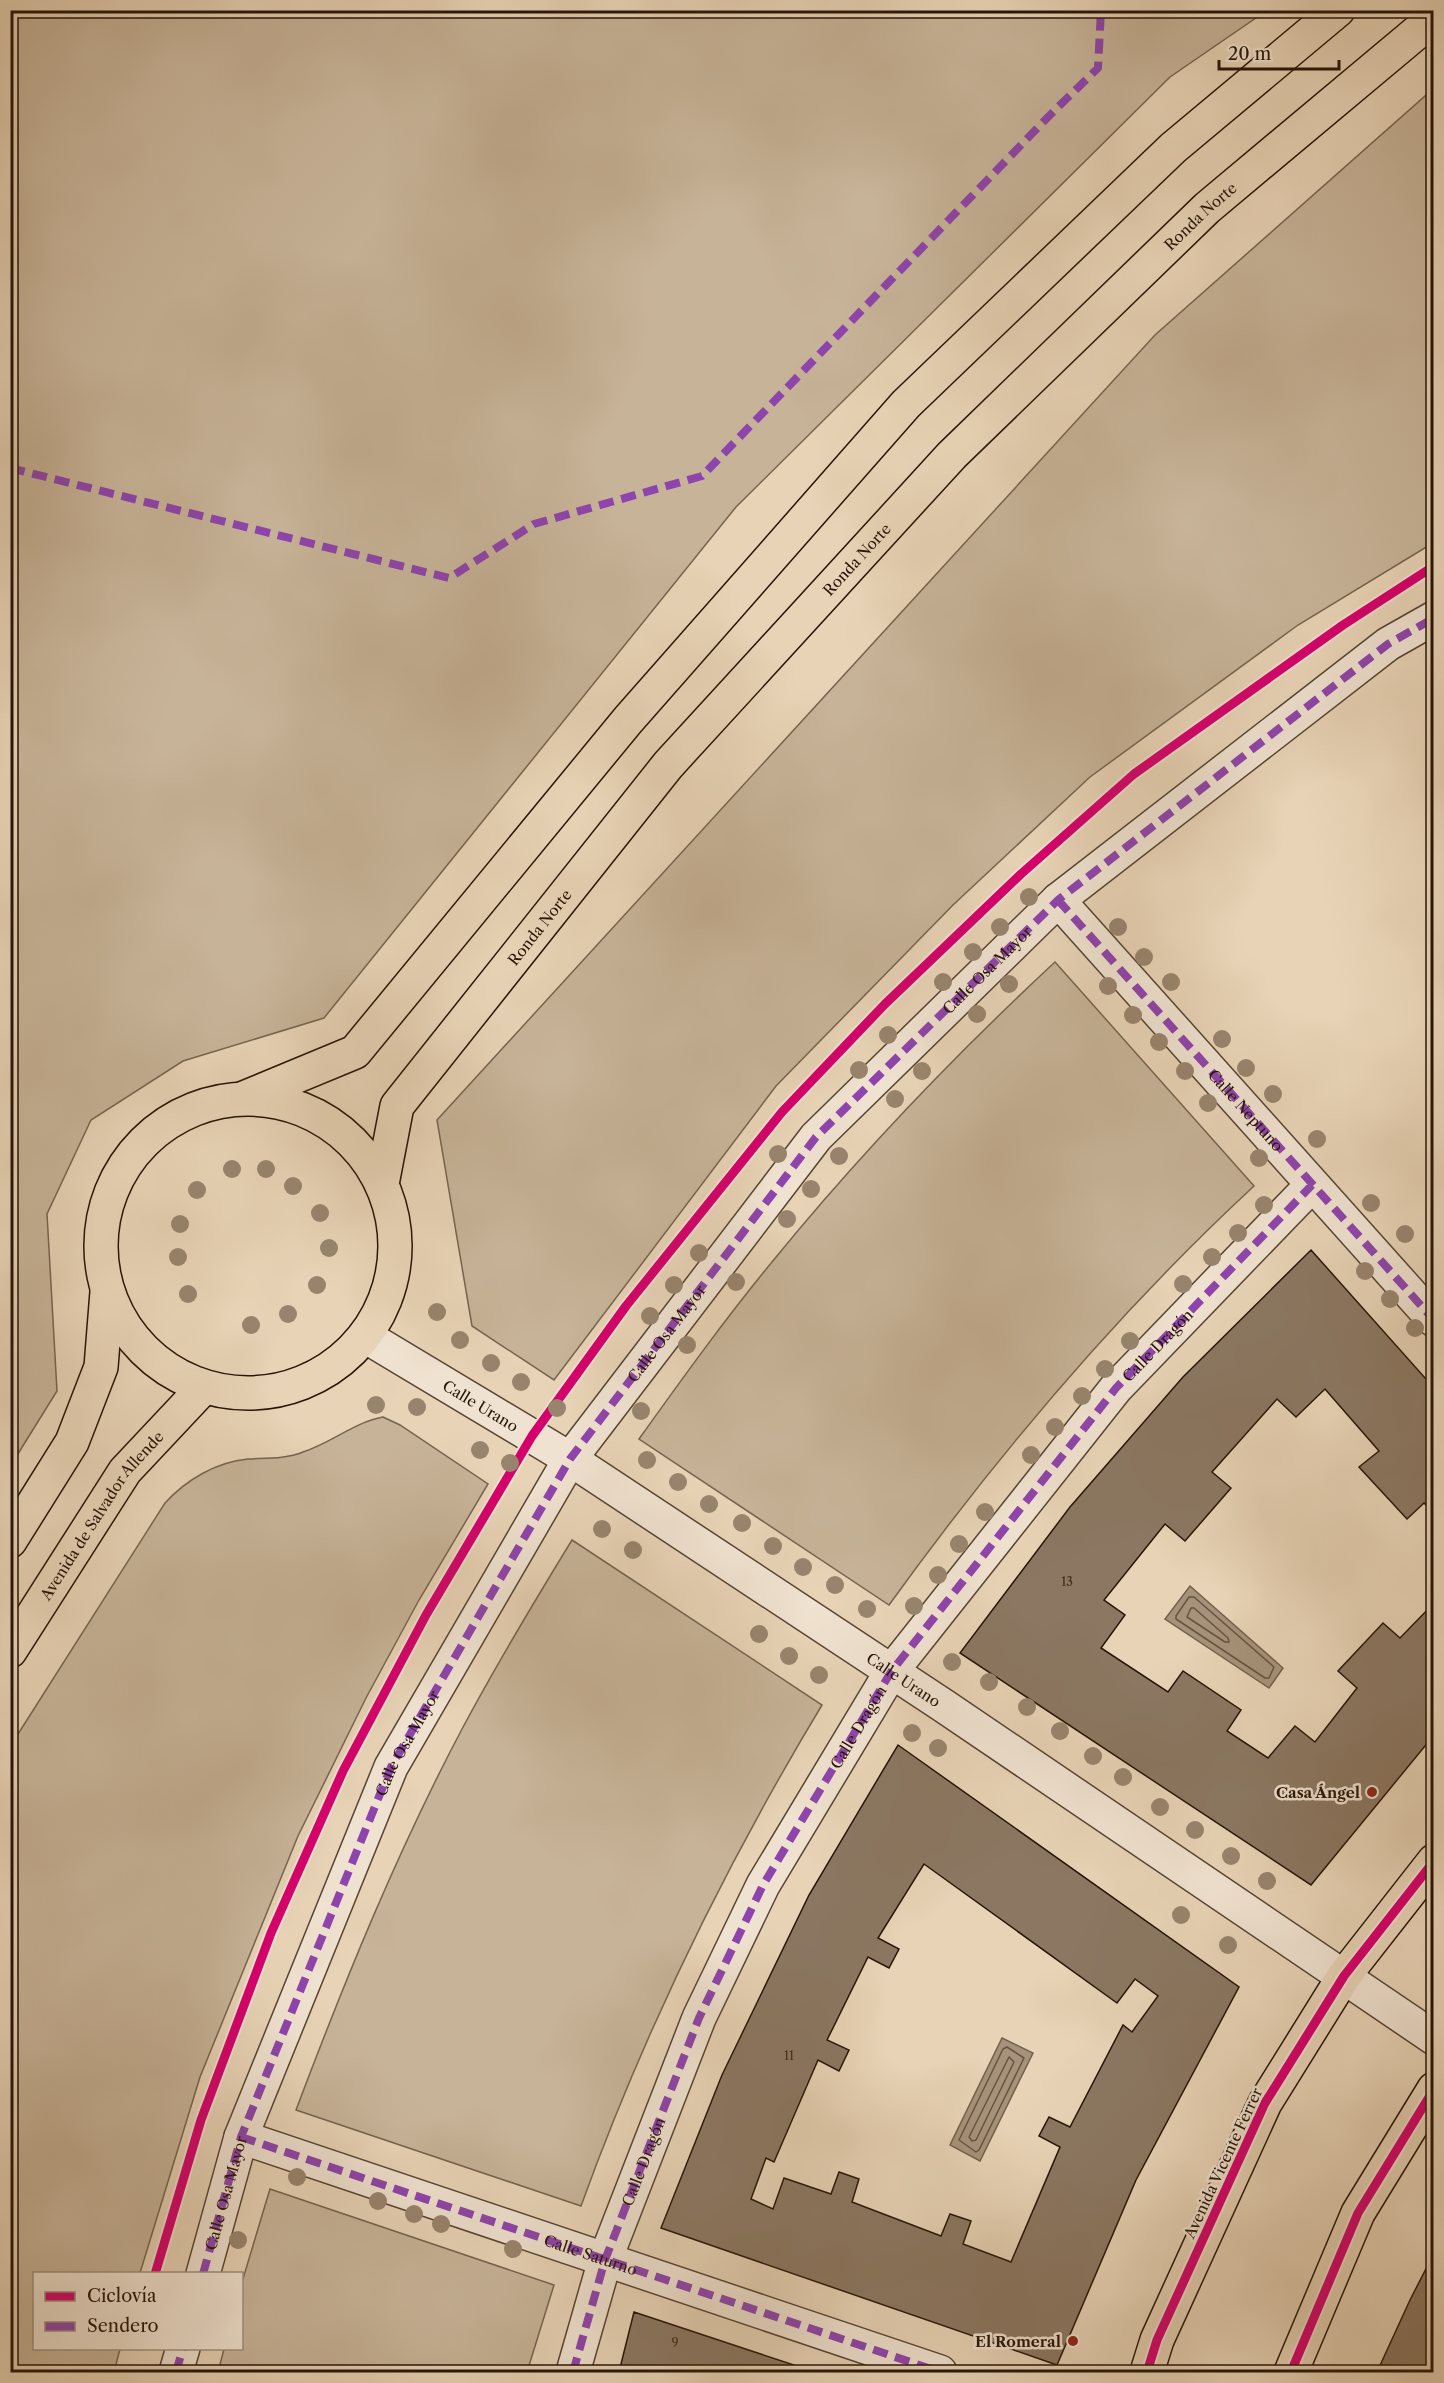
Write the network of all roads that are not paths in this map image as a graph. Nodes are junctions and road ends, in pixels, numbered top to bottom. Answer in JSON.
{"nodes":[{"id":1,"x":1338,"y":10,"type":"edge"},
{"id":2,"x":1434,"y":18,"type":"edge"},
{"id":3,"x":1434,"y":618,"type":"edge"},
{"id":4,"x":1058,"y":900,"type":"junction"},
{"id":5,"x":244,"y":1098,"type":"junction"},
{"id":6,"x":382,"y":1184,"type":"junction"},
{"id":7,"x":1312,"y":1185,"type":"junction"},
{"id":8,"x":107,"y":1292,"type":"junction"},
{"id":9,"x":1434,"y":1320,"type":"edge"},
{"id":10,"x":365,"y":1336,"type":"junction"},
{"id":11,"x":203,"y":1388,"type":"junction"},
{"id":12,"x":570,"y":1459,"type":"junction"},
{"id":13,"x":10,"y":1541,"type":"edge"},
{"id":14,"x":10,"y":1651,"type":"edge"},
{"id":15,"x":891,"y":1672,"type":"junction"},
{"id":16,"x":1434,"y":1861,"type":"edge"},
{"id":17,"x":1344,"y":1976,"type":"junction"},
{"id":18,"x":1434,"y":2038,"type":"edge"},
{"id":19,"x":1434,"y":2089,"type":"edge"},
{"id":20,"x":241,"y":2137,"type":"junction"},
{"id":21,"x":605,"y":2260,"type":"junction"},
{"id":22,"x":204,"y":2272,"type":"edge"},
{"id":23,"x":183,"y":2350,"type":"edge"},
{"id":24,"x":176,"y":2373,"type":"edge"},
{"id":25,"x":573,"y":2373,"type":"edge"},
{"id":26,"x":940,"y":2373,"type":"edge"},
{"id":27,"x":1147,"y":2373,"type":"edge"},
{"id":28,"x":1291,"y":2373,"type":"edge"}],
"edges":[{"from":1,"to":5,"type":"main road"},
{"from":2,"to":6,"type":"main road","name":"Ronda Norte"},
{"from":3,"to":4,"type":"street","name":"Calle Osa Mayor"},
{"from":4,"to":7,"type":"street","name":"Calle Neptuno"},
{"from":4,"to":12,"type":"street","name":"Calle Osa Mayor"},
{"from":5,"to":6,"type":"main road"},
{"from":5,"to":8,"type":"main road"},
{"from":6,"to":10,"type":"main road"},
{"from":7,"to":9,"type":"street","name":"Calle Neptuno"},
{"from":7,"to":15,"type":"street","name":"Calle Dragón"},
{"from":8,"to":11,"type":"main road"},
{"from":8,"to":13,"type":"main road"},
{"from":10,"to":11,"type":"main road"},
{"from":10,"to":12,"type":"street","name":"Calle Urano"},
{"from":11,"to":14,"type":"main road","name":"Avenida de Salvador Allende"},
{"from":12,"to":15,"type":"street","name":"Calle Urano"},
{"from":12,"to":20,"type":"street","name":"Calle Osa Mayor"},
{"from":15,"to":17,"type":"street","name":"Calle Urano"},
{"from":15,"to":21,"type":"street","name":"Calle Dragón"},
{"from":16,"to":17,"type":"main road","name":"Avenida Vicente Ferrer"},
{"from":17,"to":18,"type":"street","name":"Calle Urano"},
{"from":17,"to":27,"type":"main road","name":"Avenida Vicente Ferrer"},
{"from":19,"to":28,"type":"main road"},
{"from":20,"to":21,"type":"street","name":"Calle Saturno"},
{"from":20,"to":22,"type":"street","name":"Calle Osa Mayor"},
{"from":21,"to":25,"type":"street","name":"Calle Dragón"},
{"from":21,"to":26,"type":"street","name":"Calle Saturno"},
{"from":23,"to":24,"type":"street"}]}
